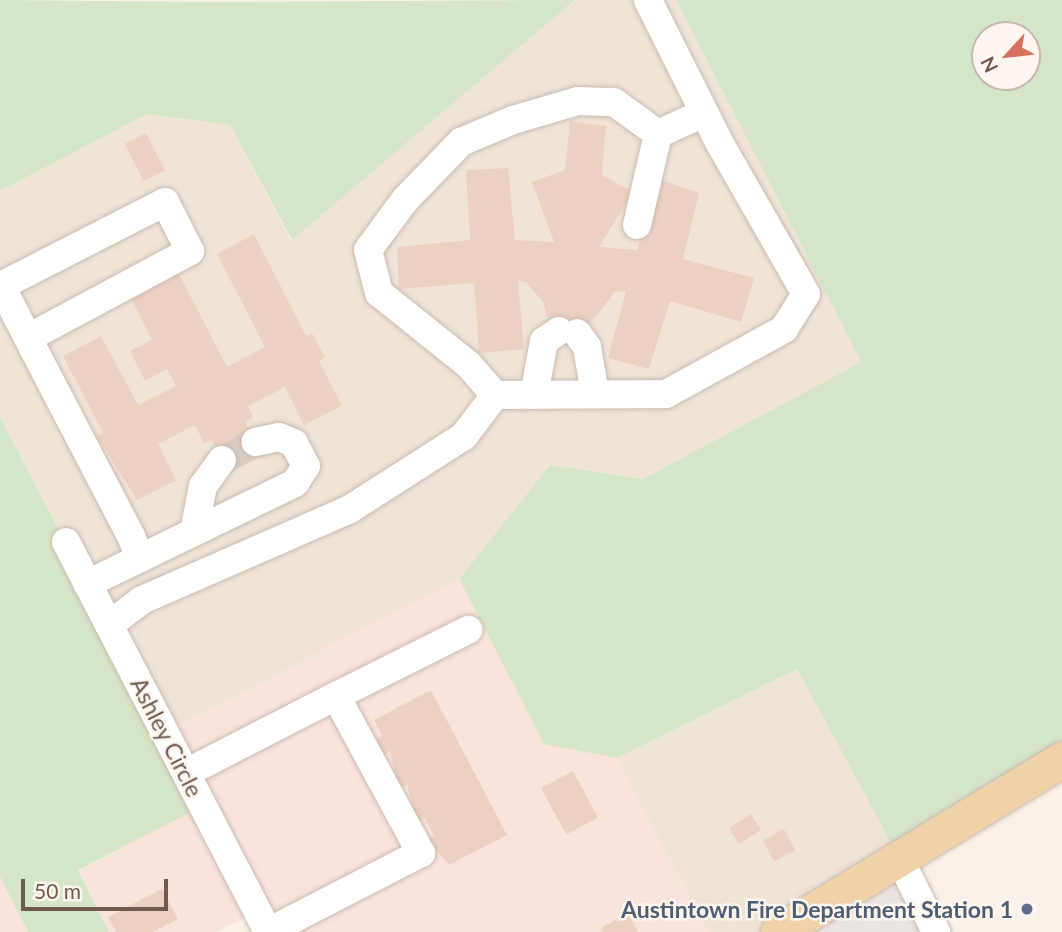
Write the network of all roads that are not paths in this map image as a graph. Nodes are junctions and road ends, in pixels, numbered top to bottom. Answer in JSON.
{"nodes":[{"id":1,"x":648,"y":0,"type":"edge"},
{"id":2,"x":704,"y":113,"type":"junction"},
{"id":3,"x":658,"y":134,"type":"junction"},
{"id":4,"x":636,"y":225,"type":"dead end"},
{"id":5,"x":28,"y":338,"type":"junction"},
{"id":6,"x":596,"y":394,"type":"junction"},
{"id":7,"x":495,"y":395,"type":"junction"},
{"id":8,"x":534,"y":395,"type":"junction"},
{"id":9,"x":256,"y":442,"type":"tunnel mouth"},
{"id":10,"x":222,"y":460,"type":"tunnel mouth"},
{"id":11,"x":194,"y":532,"type":"junction"},
{"id":12,"x":66,"y":542,"type":"dead end"},
{"id":13,"x":140,"y":558,"type":"junction"},
{"id":14,"x":87,"y":584,"type":"junction"},
{"id":15,"x":109,"y":625,"type":"junction"},
{"id":16,"x":468,"y":631,"type":"dead end"},
{"id":17,"x":337,"y":696,"type":"junction"},
{"id":18,"x":1062,"y":759,"type":"edge"},
{"id":19,"x":186,"y":773,"type":"junction"},
{"id":20,"x":899,"y":858,"type":"junction"},
{"id":21,"x":268,"y":932,"type":"edge"},
{"id":22,"x":778,"y":932,"type":"edge"},
{"id":23,"x":936,"y":932,"type":"edge"}],
"edges":[{"from":1,"to":2,"type":"street"},
{"from":2,"to":3,"type":"street"},
{"from":2,"to":6,"type":"street"},
{"from":3,"to":4,"type":"street"},
{"from":3,"to":7,"type":"street"},
{"from":5,"to":5,"type":"street"},
{"from":5,"to":13,"type":"street"},
{"from":6,"to":8,"type":"street"},
{"from":6,"to":8,"type":"street"},
{"from":7,"to":8,"type":"street"},
{"from":7,"to":15,"type":"street"},
{"from":9,"to":11,"type":"street"},
{"from":10,"to":11,"type":"street"},
{"from":11,"to":13,"type":"street"},
{"from":12,"to":14,"type":"street","name":"Ashley Circle"},
{"from":13,"to":14,"type":"street"},
{"from":14,"to":15,"type":"street","name":"Ashley Circle"},
{"from":15,"to":19,"type":"street","name":"Ashley Circle"},
{"from":16,"to":17,"type":"street"},
{"from":17,"to":19,"type":"street"},
{"from":17,"to":21,"type":"street"},
{"from":18,"to":20,"type":"main road"},
{"from":19,"to":21,"type":"street","name":"Ashley Circle"},
{"from":20,"to":22,"type":"main road"},
{"from":20,"to":23,"type":"street"}]}
